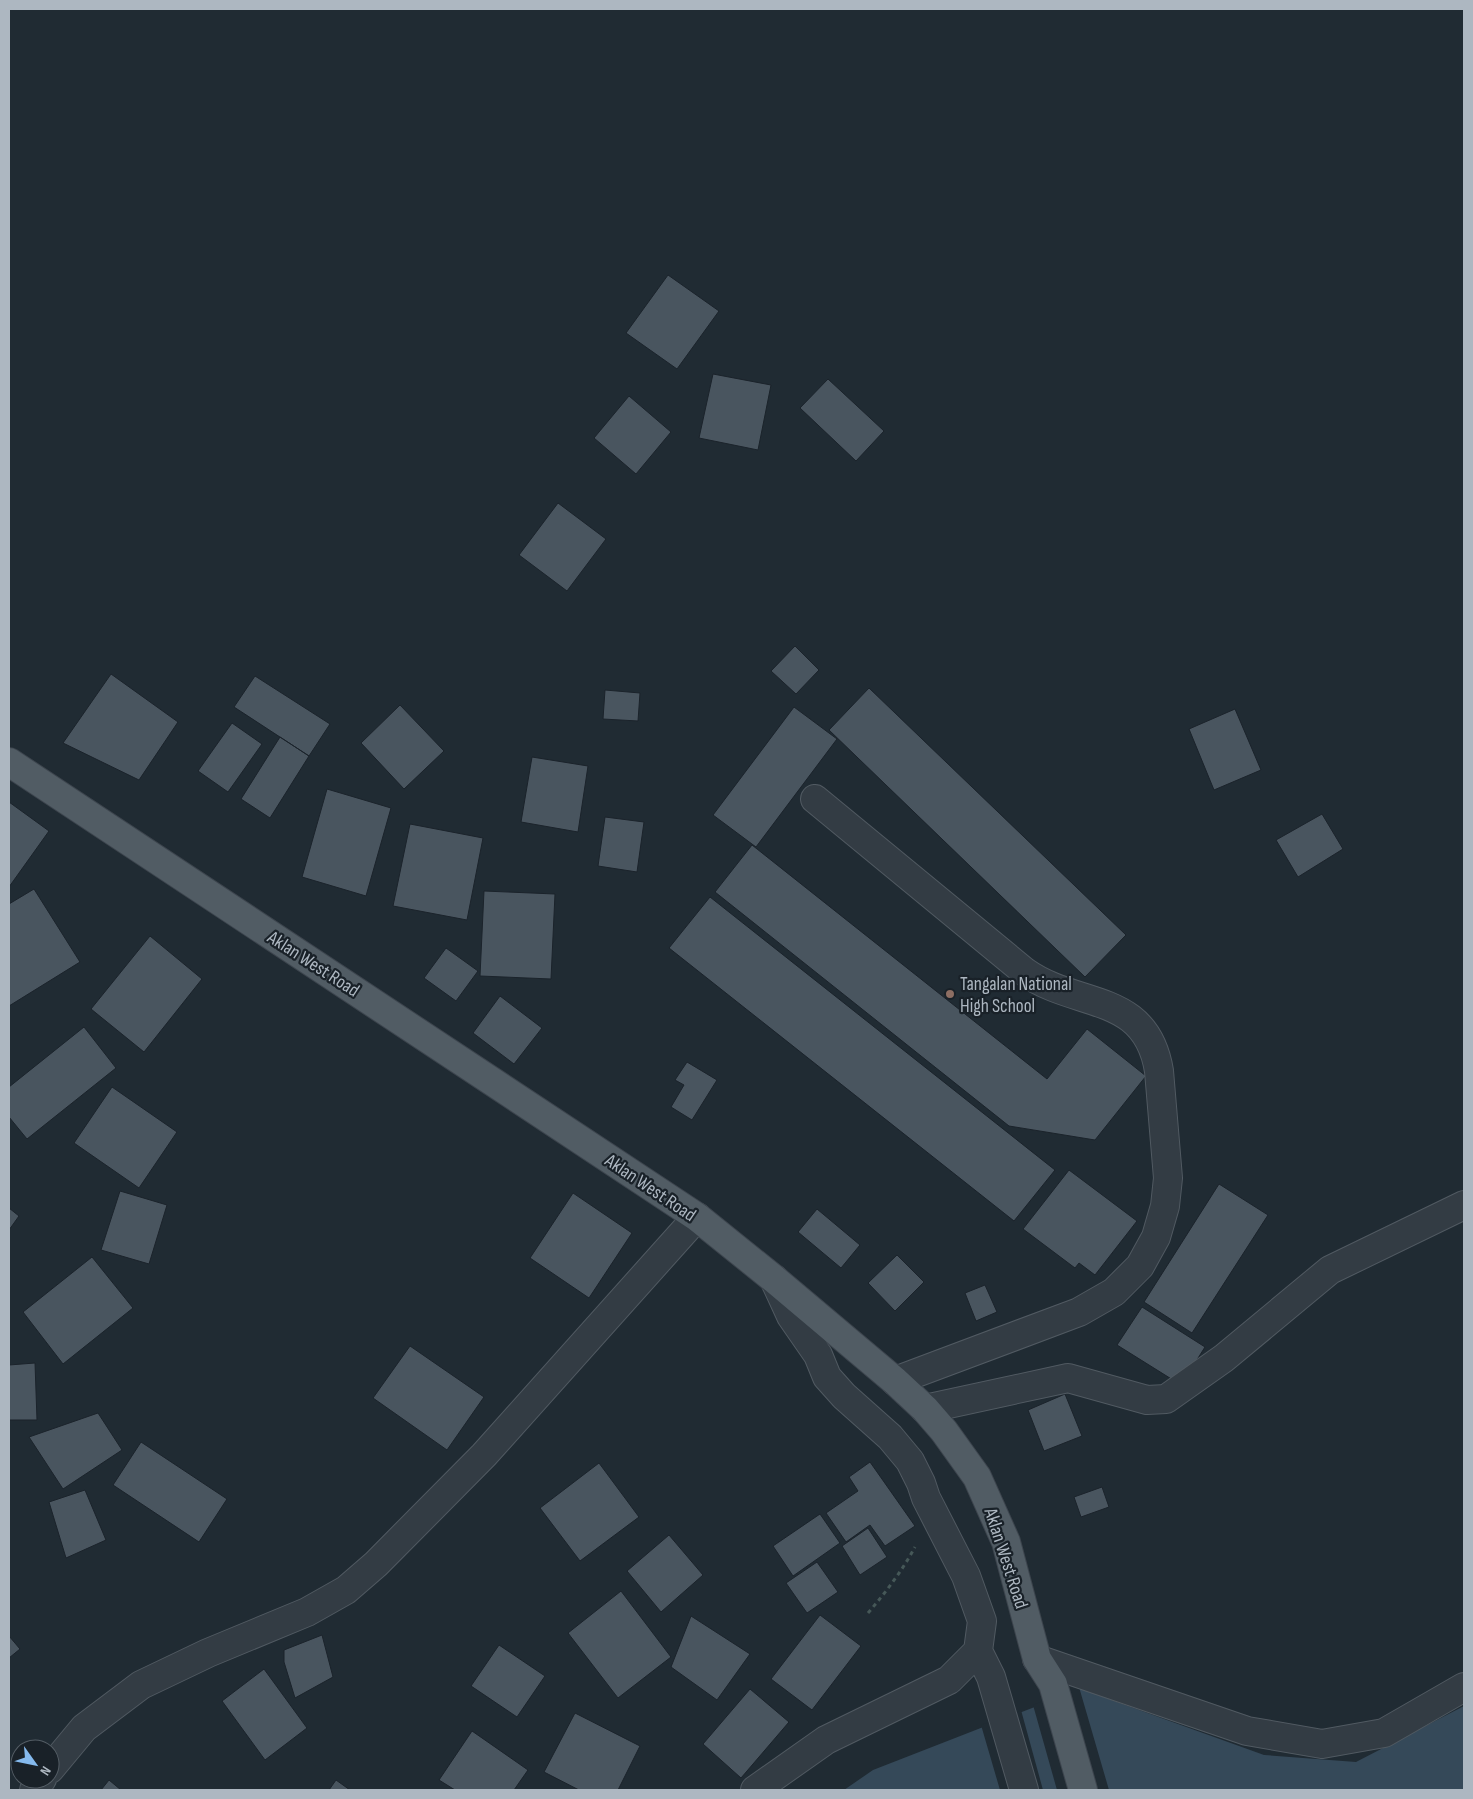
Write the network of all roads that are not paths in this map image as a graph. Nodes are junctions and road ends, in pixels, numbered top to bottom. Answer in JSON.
{"nodes":[{"id":1,"x":9,"y":762,"type":"edge"},
{"id":2,"x":815,"y":799,"type":"dead end"},
{"id":3,"x":1464,"y":1205,"type":"edge"},
{"id":4,"x":696,"y":1217,"type":"junction"},
{"id":5,"x":774,"y":1279,"type":"junction"},
{"id":6,"x":896,"y":1381,"type":"junction"},
{"id":7,"x":925,"y":1409,"type":"junction"},
{"id":8,"x":978,"y":1651,"type":"junction"},
{"id":9,"x":1037,"y":1659,"type":"junction"},
{"id":10,"x":1464,"y":1687,"type":"edge"},
{"id":11,"x":60,"y":1757,"type":"edge"},
{"id":12,"x":755,"y":1790,"type":"edge"},
{"id":13,"x":1024,"y":1790,"type":"edge"},
{"id":14,"x":1083,"y":1790,"type":"edge"}],
"edges":[{"from":1,"to":4,"type":"main road","name":"Aklan West Road"},
{"from":2,"to":6,"type":"street"},
{"from":3,"to":7,"type":"street"},
{"from":4,"to":5,"type":"main road","name":"Aklan West Road"},
{"from":4,"to":11,"type":"street"},
{"from":5,"to":6,"type":"main road","name":"Aklan West Road"},
{"from":5,"to":8,"type":"street"},
{"from":6,"to":7,"type":"main road","name":"Aklan West Road"},
{"from":7,"to":9,"type":"main road","name":"Aklan West Road"},
{"from":8,"to":12,"type":"street"},
{"from":8,"to":13,"type":"street"},
{"from":9,"to":10,"type":"street"},
{"from":9,"to":14,"type":"main road","name":"Aklan West Road"}]}
